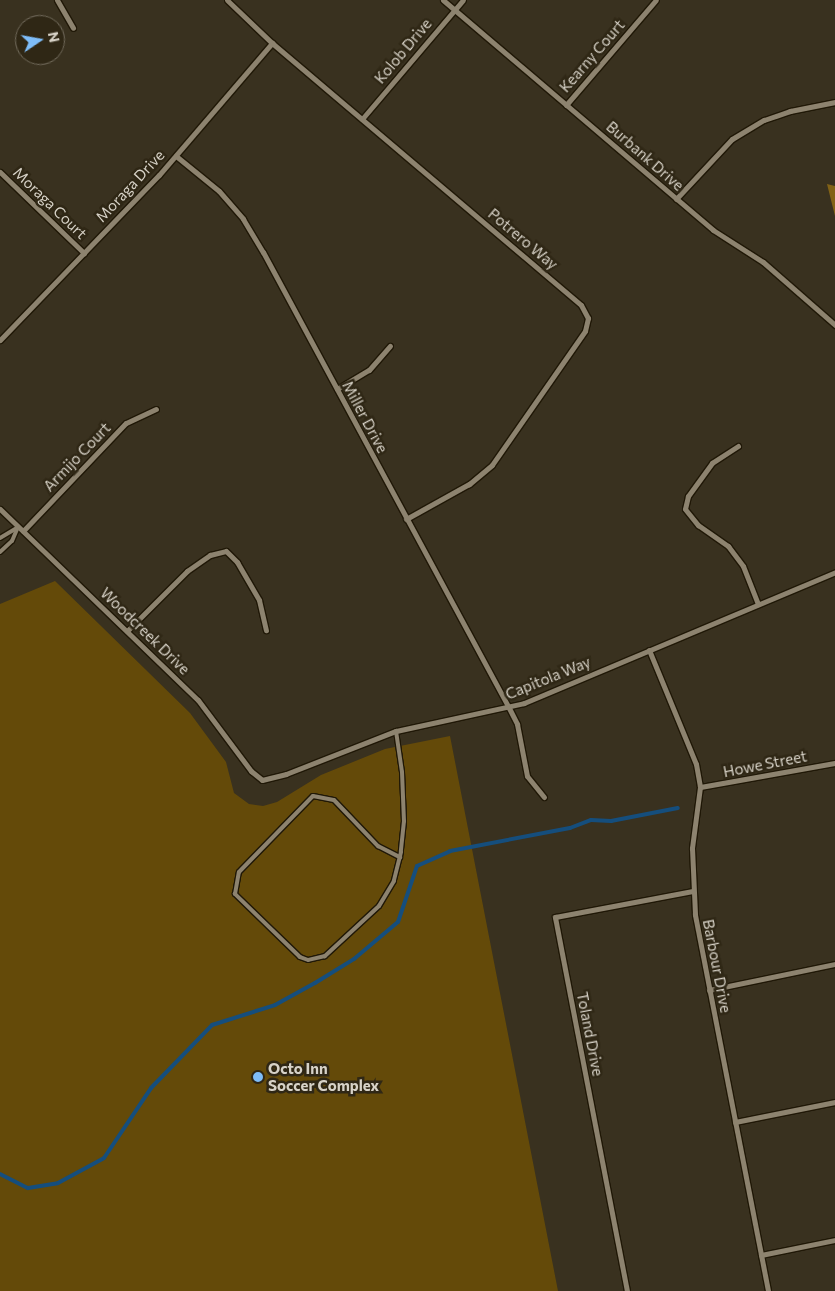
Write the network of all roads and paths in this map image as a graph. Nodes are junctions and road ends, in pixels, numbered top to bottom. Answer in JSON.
{"nodes":[{"id":1,"x":57,"y":0,"type":"edge"},
{"id":2,"x":228,"y":0,"type":"edge"},
{"id":3,"x":443,"y":0,"type":"edge"},
{"id":4,"x":463,"y":0,"type":"edge"},
{"id":5,"x":656,"y":0,"type":"edge"},
{"id":6,"x":454,"y":10,"type":"junction"},
{"id":7,"x":73,"y":28,"type":"dead end"},
{"id":8,"x":272,"y":43,"type":"junction"},
{"id":9,"x":835,"y":102,"type":"edge"},
{"id":10,"x":566,"y":105,"type":"junction"},
{"id":11,"x":362,"y":119,"type":"junction"},
{"id":12,"x":176,"y":156,"type":"junction"},
{"id":13,"x":0,"y":172,"type":"edge"},
{"id":14,"x":676,"y":199,"type":"junction"},
{"id":15,"x":84,"y":253,"type":"junction"},
{"id":16,"x":835,"y":325,"type":"edge"},
{"id":17,"x":0,"y":340,"type":"edge"},
{"id":18,"x":390,"y":346,"type":"dead end"},
{"id":19,"x":337,"y":390,"type":"junction"},
{"id":20,"x":156,"y":410,"type":"dead end"},
{"id":21,"x":738,"y":446,"type":"dead end"},
{"id":22,"x":0,"y":509,"type":"edge"},
{"id":23,"x":406,"y":519,"type":"junction"},
{"id":24,"x":21,"y":529,"type":"junction"},
{"id":25,"x":0,"y":538,"type":"edge"},
{"id":26,"x":0,"y":552,"type":"edge"},
{"id":27,"x":835,"y":572,"type":"edge"},
{"id":28,"x":758,"y":604,"type":"junction"},
{"id":29,"x":266,"y":630,"type":"dead end"},
{"id":30,"x":127,"y":631,"type":"junction"},
{"id":31,"x":649,"y":650,"type":"junction"},
{"id":32,"x":509,"y":708,"type":"junction"},
{"id":33,"x":396,"y":731,"type":"junction"},
{"id":34,"x":835,"y":763,"type":"edge"},
{"id":35,"x":262,"y":780,"type":"joint"},
{"id":36,"x":700,"y":787,"type":"junction"},
{"id":37,"x":544,"y":797,"type":"dead end"},
{"id":38,"x":400,"y":857,"type":"junction"},
{"id":39,"x":692,"y":891,"type":"junction"},
{"id":40,"x":835,"y":964,"type":"edge"},
{"id":41,"x":709,"y":990,"type":"junction"},
{"id":42,"x":835,"y":1102,"type":"edge"},
{"id":43,"x":735,"y":1122,"type":"junction"},
{"id":44,"x":835,"y":1240,"type":"edge"},
{"id":45,"x":761,"y":1256,"type":"junction"},
{"id":46,"x":628,"y":1291,"type":"edge"},
{"id":47,"x":768,"y":1291,"type":"edge"}],
"edges":[{"from":1,"to":7,"type":"street"},
{"from":2,"to":8,"type":"street","name":"Potrero Way"},
{"from":3,"to":6,"type":"street","name":"Burbank Drive"},
{"from":4,"to":6,"type":"street","name":"Kolob Drive"},
{"from":5,"to":10,"type":"street","name":"Kearny Court"},
{"from":6,"to":10,"type":"street","name":"Burbank Drive"},
{"from":6,"to":11,"type":"street","name":"Kolob Drive"},
{"from":8,"to":11,"type":"street","name":"Potrero Way"},
{"from":8,"to":12,"type":"street","name":"Moraga Drive"},
{"from":9,"to":14,"type":"street"},
{"from":10,"to":14,"type":"street","name":"Burbank Drive"},
{"from":11,"to":23,"type":"street","name":"Potrero Way"},
{"from":12,"to":15,"type":"street","name":"Moraga Drive"},
{"from":12,"to":19,"type":"street","name":"Miller Drive"},
{"from":13,"to":15,"type":"street","name":"Moraga Court"},
{"from":14,"to":16,"type":"street","name":"Burbank Drive"},
{"from":15,"to":17,"type":"street","name":"Moraga Drive"},
{"from":18,"to":19,"type":"street"},
{"from":19,"to":23,"type":"street","name":"Miller Drive"},
{"from":20,"to":24,"type":"street","name":"Armijo Court"},
{"from":21,"to":28,"type":"street"},
{"from":22,"to":24,"type":"street","name":"Woodcreek Drive"},
{"from":23,"to":32,"type":"street","name":"Miller Drive"},
{"from":24,"to":25,"type":"lane"},
{"from":24,"to":26,"type":"lane"},
{"from":24,"to":30,"type":"street","name":"Woodcreek Drive"},
{"from":27,"to":28,"type":"street","name":"Capitola Way"},
{"from":28,"to":31,"type":"street","name":"Capitola Way"},
{"from":29,"to":30,"type":"street"},
{"from":30,"to":35,"type":"street","name":"Woodcreek Drive"},
{"from":31,"to":32,"type":"street","name":"Capitola Way"},
{"from":31,"to":36,"type":"street","name":"Barbour Drive"},
{"from":32,"to":33,"type":"street","name":"Capitola Way"},
{"from":32,"to":37,"type":"street","name":"Miller Drive"},
{"from":33,"to":35,"type":"street","name":"Capitola Way"},
{"from":33,"to":38,"type":"lane"},
{"from":34,"to":36,"type":"street","name":"Howe Street"},
{"from":36,"to":39,"type":"street","name":"Barbour Drive"},
{"from":38,"to":38,"type":"lane"},
{"from":39,"to":41,"type":"street","name":"Barbour Drive"},
{"from":39,"to":46,"type":"street","name":"Toland Drive"},
{"from":40,"to":41,"type":"street"},
{"from":41,"to":43,"type":"street","name":"Barbour Drive"},
{"from":42,"to":43,"type":"street"},
{"from":43,"to":45,"type":"street","name":"Barbour Drive"},
{"from":44,"to":45,"type":"street"},
{"from":45,"to":47,"type":"street","name":"Barbour Drive"}]}
